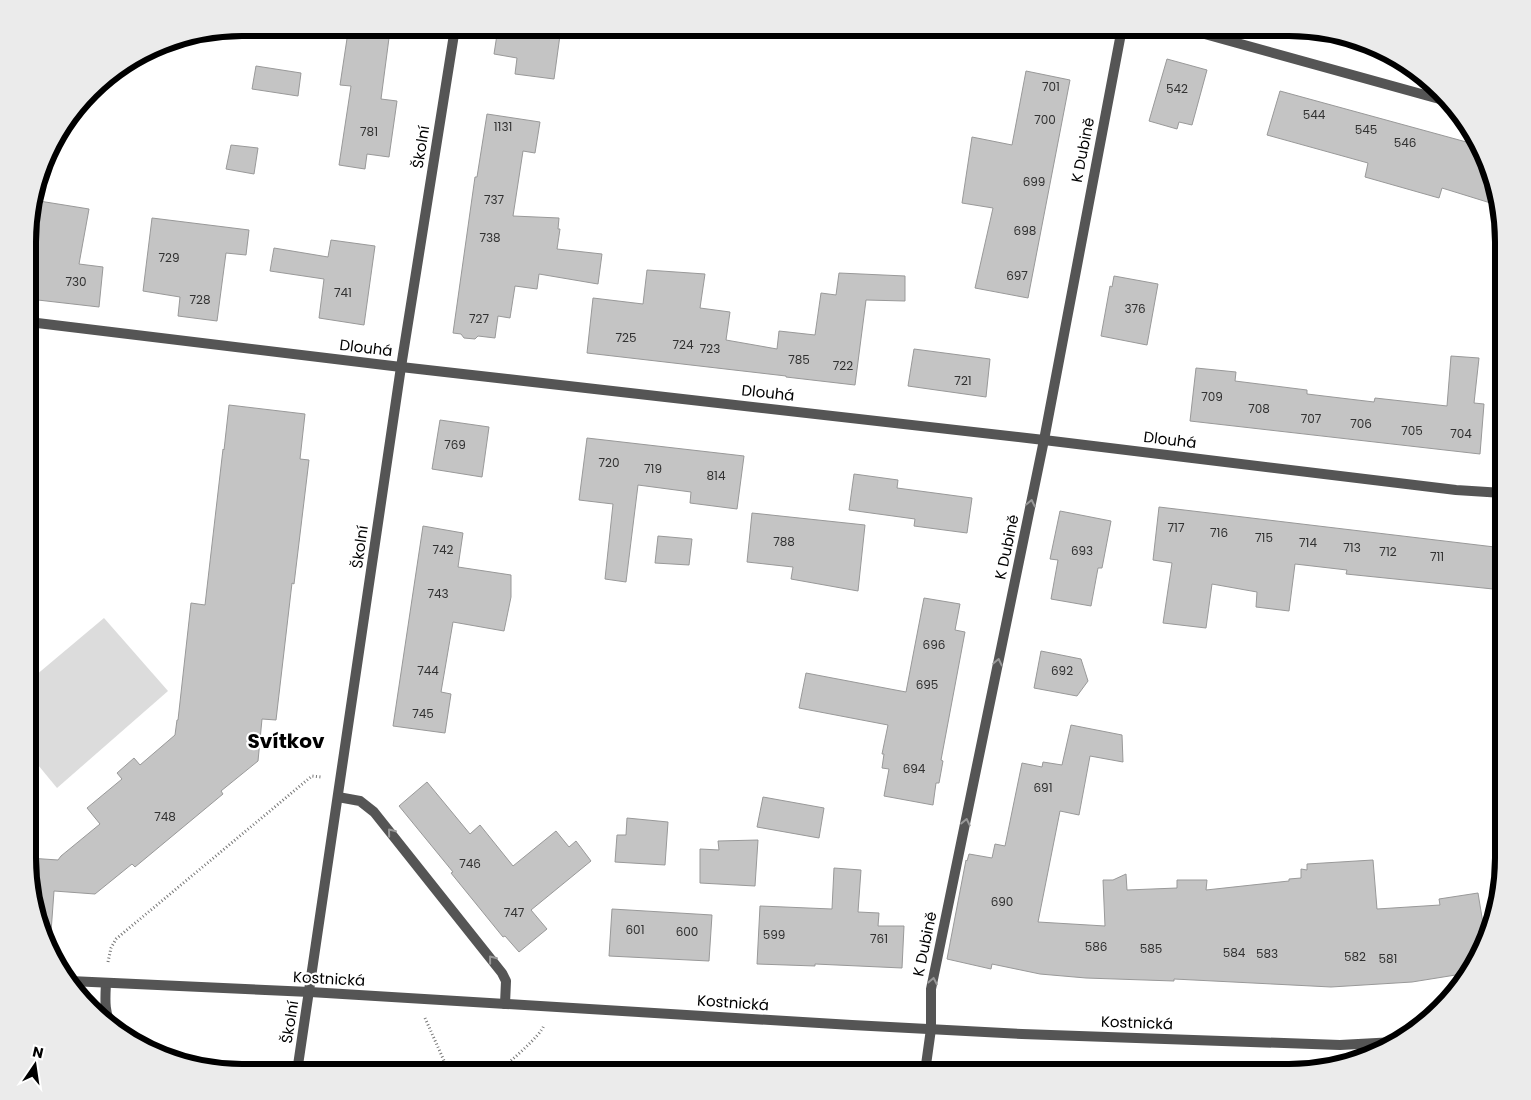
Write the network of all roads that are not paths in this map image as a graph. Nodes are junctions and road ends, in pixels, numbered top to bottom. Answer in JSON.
{"nodes":[{"id":1,"x":454,"y":36,"type":"edge"},
{"id":2,"x":1120,"y":36,"type":"edge"},
{"id":3,"x":1212,"y":36,"type":"edge"},
{"id":4,"x":1437,"y":98,"type":"edge"},
{"id":5,"x":36,"y":323,"type":"edge"},
{"id":6,"x":402,"y":367,"type":"junction"},
{"id":7,"x":1044,"y":440,"type":"junction"},
{"id":8,"x":1495,"y":492,"type":"edge"},
{"id":9,"x":338,"y":797,"type":"junction"},
{"id":10,"x":78,"y":981,"type":"edge"},
{"id":11,"x":106,"y":983,"type":"junction"},
{"id":12,"x":310,"y":992,"type":"junction"},
{"id":13,"x":505,"y":1004,"type":"junction"},
{"id":14,"x":106,"y":1013,"type":"edge"},
{"id":15,"x":931,"y":1029,"type":"junction"},
{"id":16,"x":1380,"y":1043,"type":"edge"},
{"id":17,"x":298,"y":1064,"type":"edge"},
{"id":18,"x":926,"y":1064,"type":"edge"}],
"edges":[{"from":1,"to":6,"type":"street","name":"Školní"},
{"from":2,"to":7,"type":"street","name":"K Dubině"},
{"from":3,"to":4,"type":"street"},
{"from":5,"to":6,"type":"street","name":"Dlouhá"},
{"from":6,"to":7,"type":"street","name":"Dlouhá"},
{"from":6,"to":9,"type":"street","name":"Školní"},
{"from":7,"to":8,"type":"street","name":"Dlouhá"},
{"from":15,"to":7,"type":"street","name":"K Dubině","one_way":true},
{"from":9,"to":12,"type":"street","name":"Školní"},
{"from":13,"to":9,"type":"street","one_way":true},
{"from":10,"to":11,"type":"street","name":"Kostnická"},
{"from":11,"to":12,"type":"street","name":"Kostnická"},
{"from":11,"to":14,"type":"street"},
{"from":12,"to":13,"type":"street","name":"Kostnická"},
{"from":12,"to":17,"type":"street","name":"Školní"},
{"from":13,"to":15,"type":"street","name":"Kostnická"},
{"from":15,"to":16,"type":"street","name":"Kostnická"},
{"from":15,"to":18,"type":"street","name":"K Dubině"}]}
